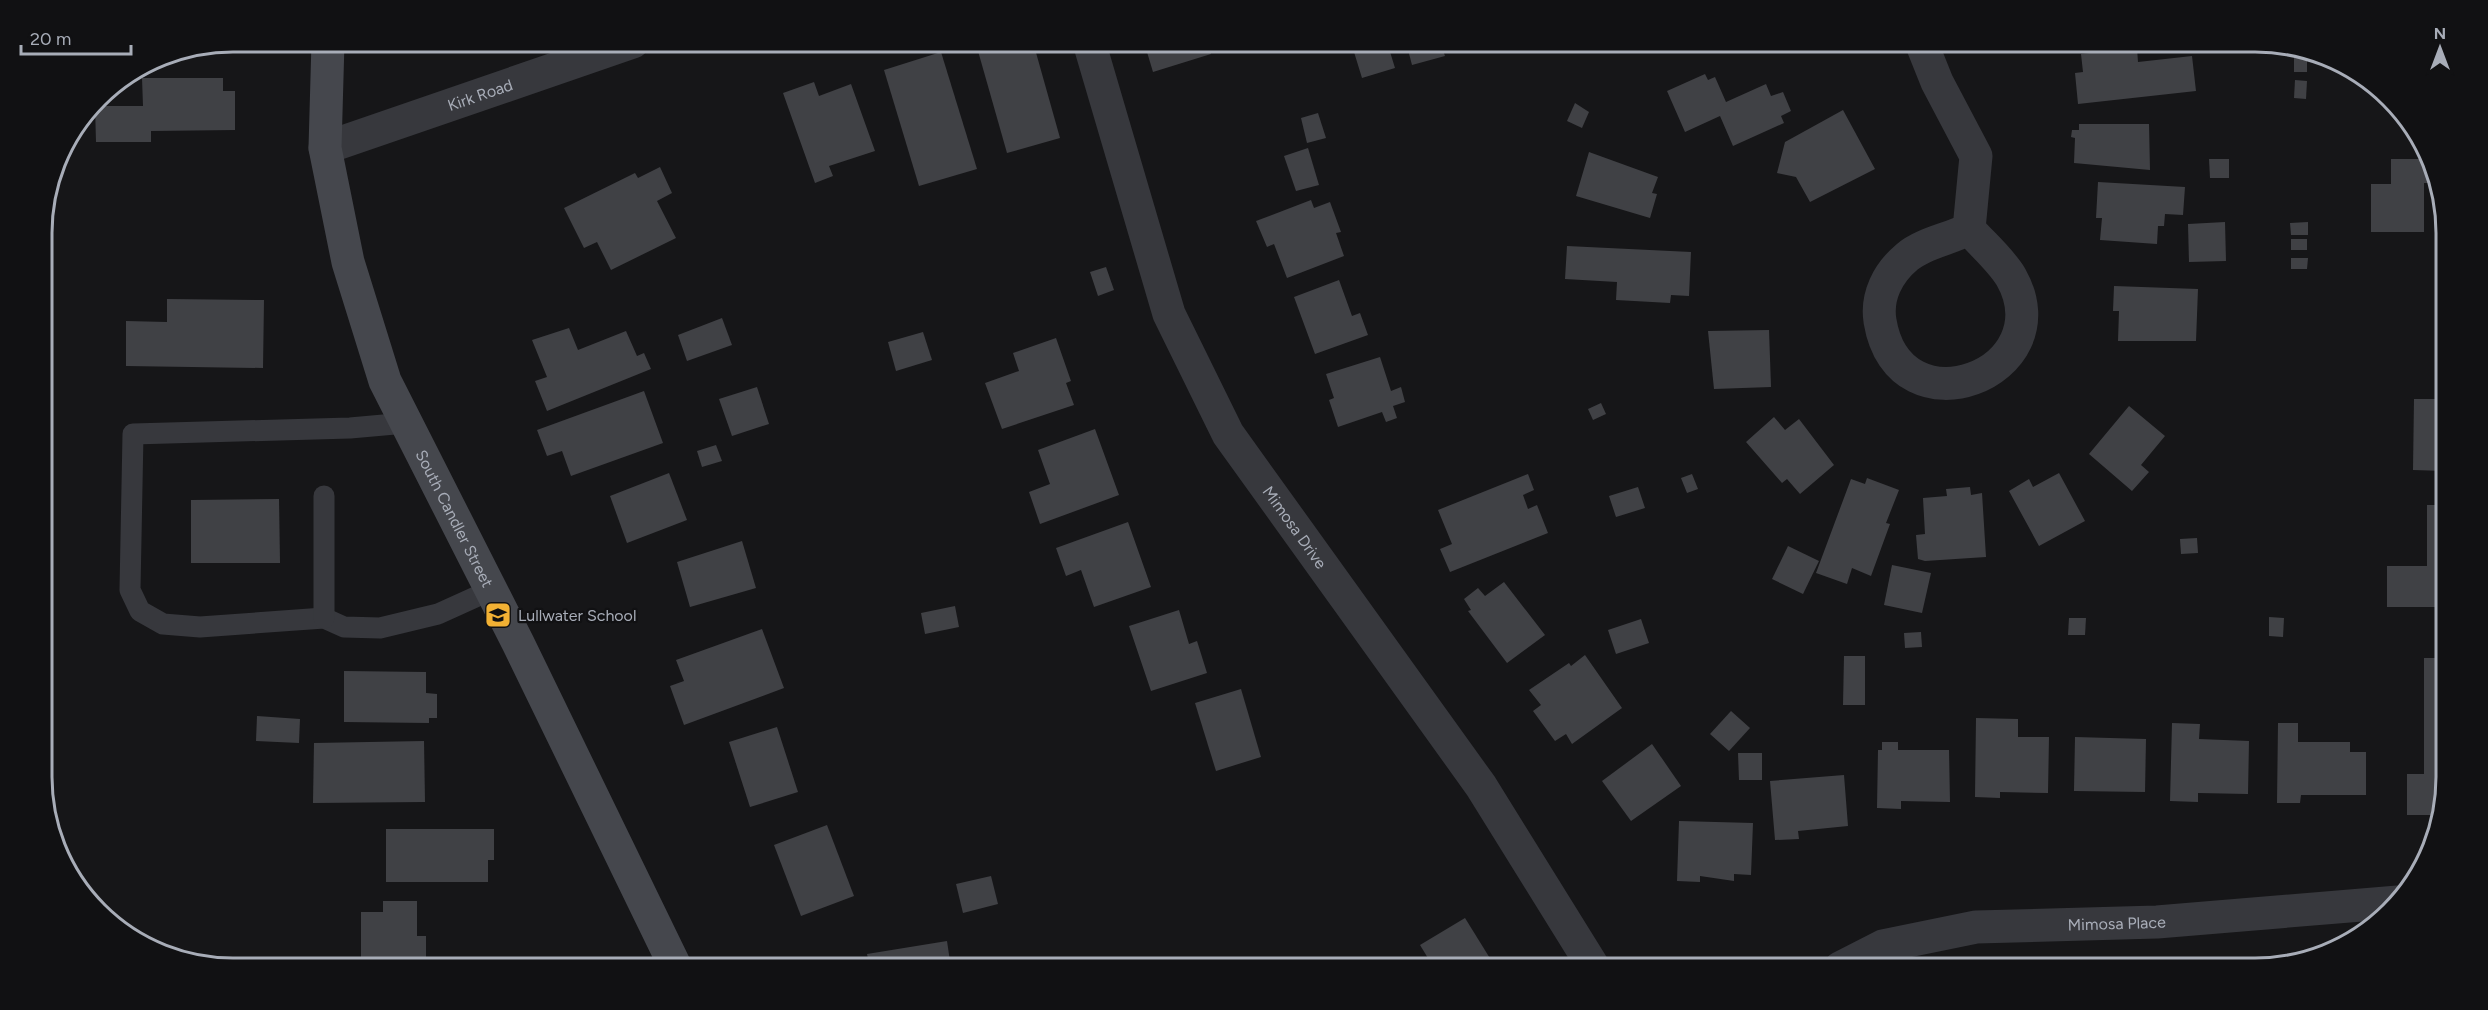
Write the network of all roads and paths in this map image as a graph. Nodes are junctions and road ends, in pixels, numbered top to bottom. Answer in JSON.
{"nodes":[{"id":1,"x":1925,"y":52,"type":"edge"},
{"id":2,"x":328,"y":53,"type":"edge"},
{"id":3,"x":602,"y":53,"type":"edge"},
{"id":4,"x":1092,"y":53,"type":"edge"},
{"id":5,"x":325,"y":148,"type":"junction"},
{"id":6,"x":1969,"y":229,"type":"junction"},
{"id":7,"x":406,"y":423,"type":"junction"},
{"id":8,"x":324,"y":496,"type":"dead end"},
{"id":9,"x":491,"y":590,"type":"junction"},
{"id":10,"x":324,"y":618,"type":"junction"},
{"id":11,"x":2383,"y":903,"type":"edge"},
{"id":12,"x":1587,"y":957,"type":"edge"},
{"id":13,"x":1861,"y":957,"type":"edge"},
{"id":14,"x":671,"y":958,"type":"edge"}],
"edges":[{"from":1,"to":6,"type":"street"},
{"from":2,"to":5,"type":"main road","name":"South Candler Street"},
{"from":3,"to":5,"type":"street","name":"Kirk Road"},
{"from":4,"to":12,"type":"street","name":"Mimosa Drive"},
{"from":5,"to":7,"type":"main road","name":"South Candler Street"},
{"from":6,"to":6,"type":"street"},
{"from":7,"to":9,"type":"main road","name":"South Candler Street"},
{"from":7,"to":10,"type":"lane"},
{"from":8,"to":10,"type":"lane"},
{"from":9,"to":10,"type":"lane"},
{"from":9,"to":14,"type":"main road","name":"South Candler Street"},
{"from":11,"to":13,"type":"street","name":"Mimosa Place"}]}
